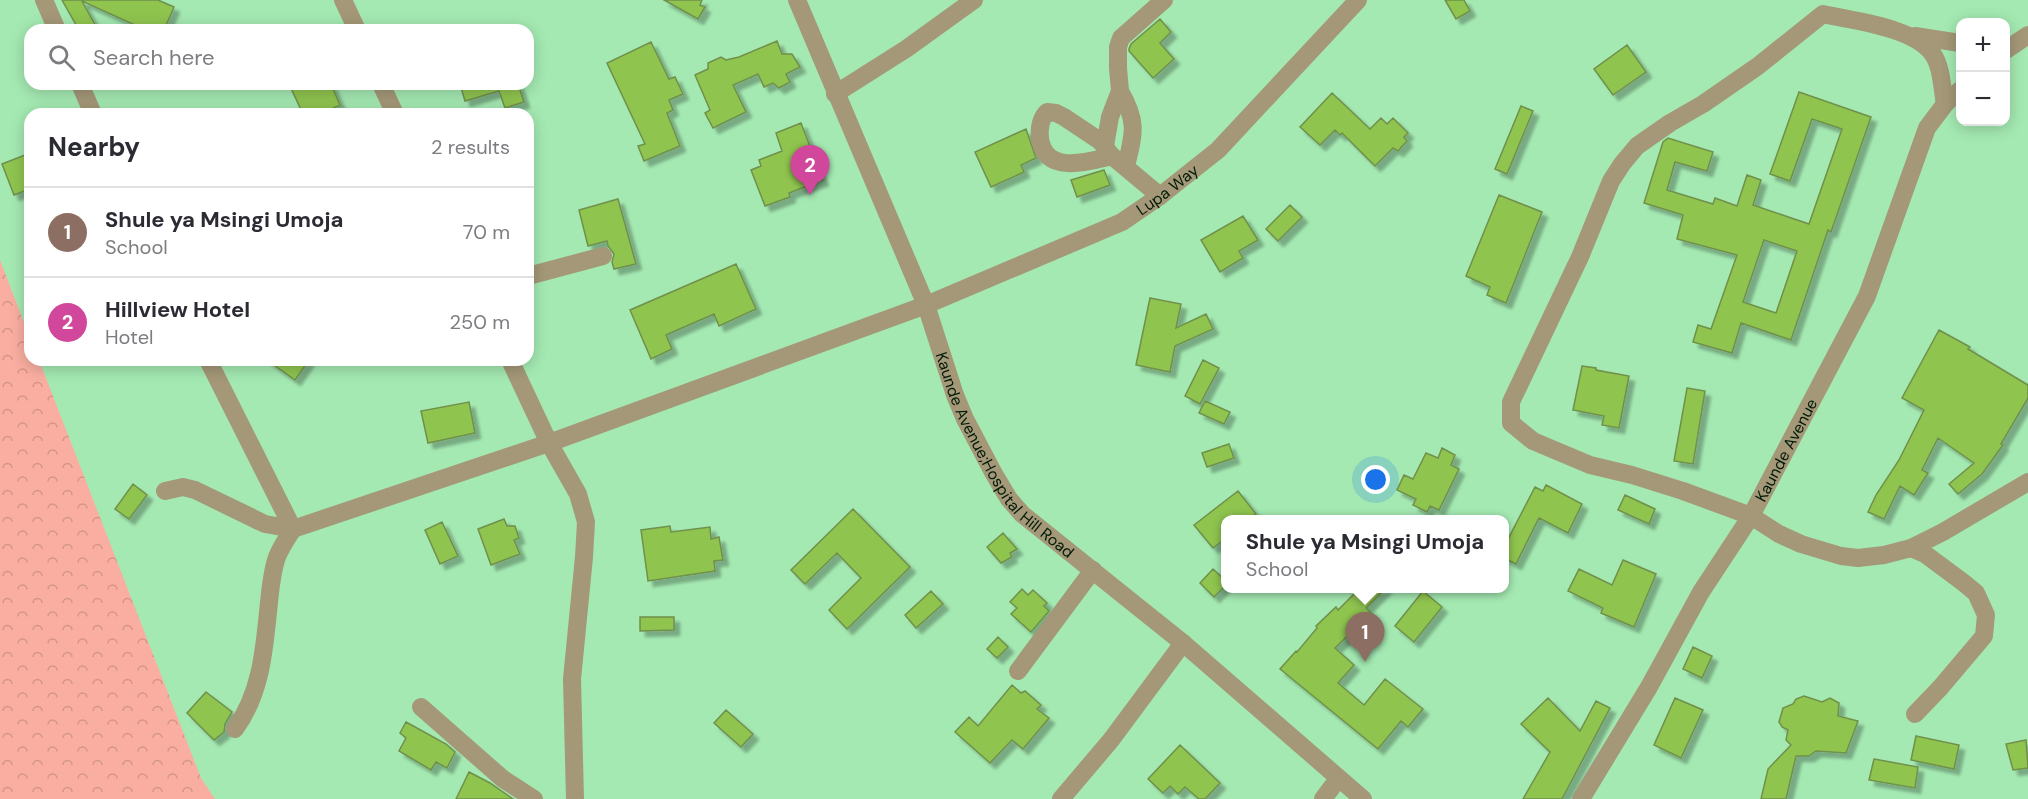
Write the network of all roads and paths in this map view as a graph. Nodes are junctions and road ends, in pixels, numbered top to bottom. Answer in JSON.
{"nodes":[{"id":1,"x":44,"y":0,"type":"edge"},
{"id":2,"x":343,"y":0,"type":"edge"},
{"id":3,"x":796,"y":0,"type":"edge"},
{"id":4,"x":974,"y":0,"type":"edge"},
{"id":5,"x":1164,"y":0,"type":"edge"},
{"id":6,"x":1358,"y":0,"type":"edge"},
{"id":7,"x":1823,"y":7,"type":"edge"},
{"id":8,"x":54,"y":24,"type":"edge"},
{"id":9,"x":354,"y":24,"type":"edge"},
{"id":10,"x":1903,"y":33,"type":"junction"},
{"id":11,"x":2028,"y":35,"type":"edge"},
{"id":12,"x":1956,"y":43,"type":"edge"},
{"id":13,"x":2010,"y":46,"type":"edge"},
{"id":14,"x":83,"y":90,"type":"edge"},
{"id":15,"x":383,"y":90,"type":"edge"},
{"id":16,"x":1120,"y":91,"type":"junction"},
{"id":17,"x":835,"y":94,"type":"junction"},
{"id":18,"x":1956,"y":94,"type":"edge"},
{"id":19,"x":1945,"y":104,"type":"junction"},
{"id":20,"x":90,"y":108,"type":"edge"},
{"id":21,"x":391,"y":108,"type":"edge"},
{"id":22,"x":1114,"y":156,"type":"junction"},
{"id":23,"x":1160,"y":196,"type":"junction"},
{"id":24,"x":603,"y":255,"type":"dead end"},
{"id":25,"x":534,"y":274,"type":"edge"},
{"id":26,"x":926,"y":305,"type":"junction"},
{"id":27,"x":211,"y":366,"type":"edge"},
{"id":28,"x":513,"y":366,"type":"edge"},
{"id":29,"x":549,"y":443,"type":"junction"},
{"id":30,"x":2028,"y":482,"type":"edge"},
{"id":31,"x":165,"y":491,"type":"dead end"},
{"id":32,"x":1750,"y":516,"type":"junction"},
{"id":33,"x":293,"y":529,"type":"junction"},
{"id":34,"x":1911,"y":548,"type":"junction"},
{"id":35,"x":1093,"y":570,"type":"junction"},
{"id":36,"x":1183,"y":644,"type":"junction"},
{"id":37,"x":1018,"y":671,"type":"dead end"},
{"id":38,"x":421,"y":707,"type":"dead end"},
{"id":39,"x":1915,"y":714,"type":"dead end"},
{"id":40,"x":235,"y":729,"type":"dead end"},
{"id":41,"x":1338,"y":779,"type":"junction"},
{"id":42,"x":534,"y":799,"type":"edge"},
{"id":43,"x":575,"y":799,"type":"edge"},
{"id":44,"x":1061,"y":799,"type":"edge"},
{"id":45,"x":1323,"y":799,"type":"edge"},
{"id":46,"x":1363,"y":799,"type":"edge"},
{"id":47,"x":1581,"y":799,"type":"edge"}],
"edges":[{"from":1,"to":8,"type":"street"},
{"from":2,"to":9,"type":"street"},
{"from":3,"to":17,"type":"street","name":"Kaunde Avenue;Hospital Hill Road"},
{"from":4,"to":17,"type":"street"},
{"from":5,"to":16,"type":"street"},
{"from":6,"to":23,"type":"street","name":"Lupa Way"},
{"from":7,"to":10,"type":"street"},
{"from":7,"to":32,"type":"street"},
{"from":10,"to":12,"type":"street"},
{"from":10,"to":19,"type":"street"},
{"from":11,"to":13,"type":"street"},
{"from":14,"to":20,"type":"street"},
{"from":15,"to":21,"type":"street"},
{"from":16,"to":22,"type":"street"},
{"from":16,"to":22,"type":"street"},
{"from":17,"to":26,"type":"street","name":"Kaunde Avenue;Hospital Hill Road"},
{"from":18,"to":19,"type":"street","name":"Kaunde Avenue"},
{"from":19,"to":32,"type":"street","name":"Kaunde Avenue"},
{"from":22,"to":23,"type":"street"},
{"from":23,"to":26,"type":"street","name":"Lupa Way"},
{"from":24,"to":25,"type":"street"},
{"from":26,"to":29,"type":"street","name":"Lupa Way"},
{"from":26,"to":35,"type":"street","name":"Kaunde Avenue;Hospital Hill Road"},
{"from":27,"to":33,"type":"street"},
{"from":28,"to":29,"type":"street"},
{"from":29,"to":33,"type":"street","name":"Lupa Way"},
{"from":29,"to":43,"type":"street"},
{"from":30,"to":34,"type":"street"},
{"from":31,"to":33,"type":"street"},
{"from":32,"to":34,"type":"street"},
{"from":32,"to":47,"type":"street","name":"Kaunde Avenue"},
{"from":33,"to":40,"type":"street"},
{"from":34,"to":39,"type":"street"},
{"from":35,"to":36,"type":"street","name":"Kaunde Avenue;Hospital Hill Road"},
{"from":35,"to":37,"type":"street"},
{"from":36,"to":41,"type":"street","name":"Kaunde Avenue;Hospital Hill Road"},
{"from":36,"to":44,"type":"street"},
{"from":38,"to":42,"type":"street"},
{"from":41,"to":45,"type":"street"},
{"from":41,"to":46,"type":"street","name":"Kaunde Avenue;Hospital Hill Road"}]}
